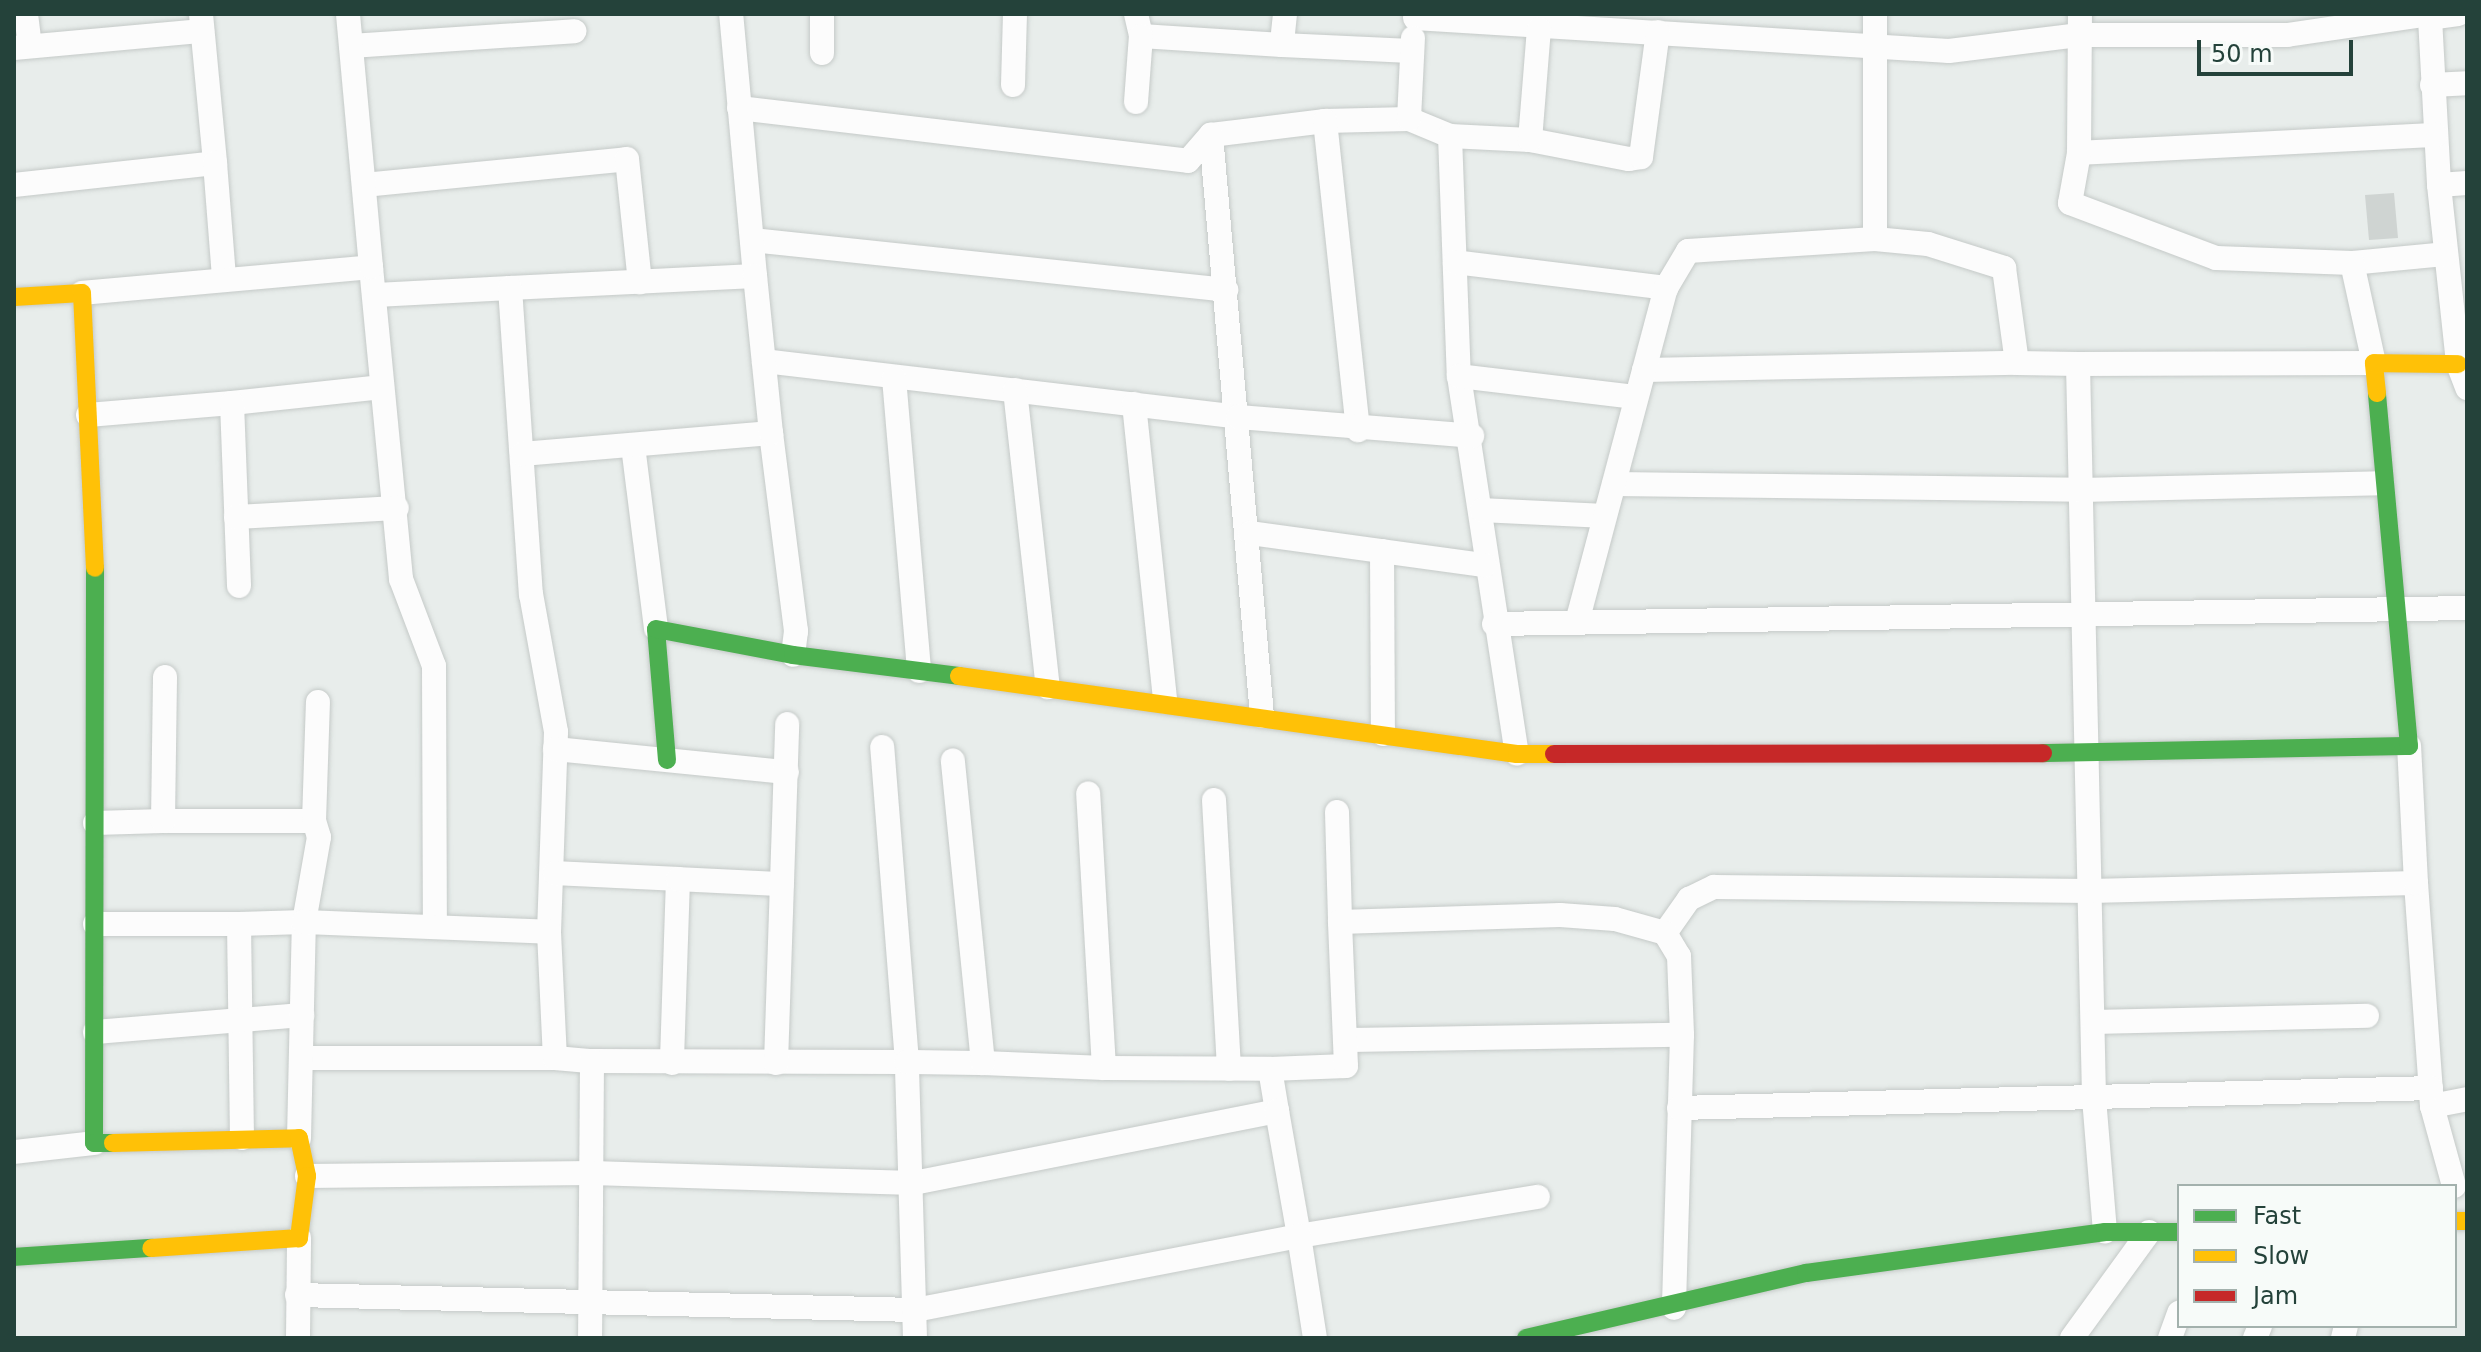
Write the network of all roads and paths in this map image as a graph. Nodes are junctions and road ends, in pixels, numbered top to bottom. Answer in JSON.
{"nodes":[{"id":1,"x":26,"y":14,"type":"edge"},
{"id":2,"x":348,"y":14,"type":"edge"},
{"id":3,"x":731,"y":14,"type":"edge"},
{"id":4,"x":822,"y":14,"type":"edge"},
{"id":5,"x":1015,"y":14,"type":"edge"},
{"id":6,"x":1285,"y":14,"type":"edge"},
{"id":7,"x":1875,"y":14,"type":"edge"},
{"id":8,"x":2458,"y":14,"type":"edge"},
{"id":9,"x":1415,"y":16,"type":"edge"},
{"id":10,"x":2430,"y":16,"type":"edge"},
{"id":11,"x":201,"y":22,"type":"edge"},
{"id":12,"x":2080,"y":24,"type":"edge"},
{"id":13,"x":1138,"y":25,"type":"edge"},
{"id":14,"x":1539,"y":29,"type":"junction"},
{"id":15,"x":574,"y":31,"type":"dead end"},
{"id":16,"x":1658,"y":32,"type":"junction"},
{"id":17,"x":1282,"y":45,"type":"junction"},
{"id":18,"x":1873,"y":45,"type":"junction"},
{"id":19,"x":351,"y":46,"type":"junction"},
{"id":20,"x":22,"y":47,"type":"edge"},
{"id":21,"x":1411,"y":51,"type":"junction"},
{"id":22,"x":822,"y":53,"type":"dead end"},
{"id":23,"x":2467,"y":83,"type":"edge"},
{"id":24,"x":1013,"y":85,"type":"dead end"},
{"id":25,"x":2432,"y":85,"type":"junction"},
{"id":26,"x":1136,"y":102,"type":"dead end"},
{"id":27,"x":739,"y":108,"type":"junction"},
{"id":28,"x":1409,"y":119,"type":"junction"},
{"id":29,"x":1325,"y":121,"type":"junction"},
{"id":30,"x":1211,"y":135,"type":"junction"},
{"id":31,"x":2436,"y":135,"type":"junction"},
{"id":32,"x":1450,"y":136,"type":"junction"},
{"id":33,"x":1530,"y":140,"type":"junction"},
{"id":34,"x":2079,"y":153,"type":"junction"},
{"id":35,"x":215,"y":163,"type":"junction"},
{"id":36,"x":2467,"y":183,"type":"edge"},
{"id":37,"x":14,"y":185,"type":"edge"},
{"id":38,"x":364,"y":185,"type":"junction"},
{"id":39,"x":2439,"y":185,"type":"junction"},
{"id":40,"x":1875,"y":239,"type":"junction"},
{"id":41,"x":752,"y":240,"type":"junction"},
{"id":42,"x":2446,"y":254,"type":"junction"},
{"id":43,"x":1455,"y":262,"type":"junction"},
{"id":44,"x":2352,"y":263,"type":"junction"},
{"id":45,"x":371,"y":267,"type":"junction"},
{"id":46,"x":755,"y":276,"type":"junction"},
{"id":47,"x":224,"y":278,"type":"junction"},
{"id":48,"x":640,"y":282,"type":"junction"},
{"id":49,"x":510,"y":288,"type":"junction"},
{"id":50,"x":1666,"y":288,"type":"junction"},
{"id":51,"x":1226,"y":290,"type":"junction"},
{"id":52,"x":82,"y":293,"type":"junction"},
{"id":53,"x":376,"y":295,"type":"junction"},
{"id":54,"x":14,"y":297,"type":"edge"},
{"id":55,"x":764,"y":361,"type":"junction"},
{"id":56,"x":2017,"y":363,"type":"junction"},
{"id":57,"x":2374,"y":363,"type":"junction"},
{"id":58,"x":2078,"y":364,"type":"junction"},
{"id":59,"x":2458,"y":364,"type":"junction"},
{"id":60,"x":1644,"y":370,"type":"junction"},
{"id":61,"x":1459,"y":376,"type":"junction"},
{"id":62,"x":894,"y":378,"type":"junction"},
{"id":63,"x":382,"y":387,"type":"junction"},
{"id":64,"x":2467,"y":388,"type":"edge"},
{"id":65,"x":1015,"y":390,"type":"junction"},
{"id":66,"x":1636,"y":397,"type":"junction"},
{"id":67,"x":232,"y":403,"type":"junction"},
{"id":68,"x":1134,"y":404,"type":"junction"},
{"id":69,"x":88,"y":415,"type":"junction"},
{"id":70,"x":1238,"y":417,"type":"junction"},
{"id":71,"x":1358,"y":430,"type":"junction"},
{"id":72,"x":771,"y":433,"type":"junction"},
{"id":73,"x":1472,"y":436,"type":"junction"},
{"id":74,"x":633,"y":446,"type":"junction"},
{"id":75,"x":522,"y":454,"type":"junction"},
{"id":76,"x":2382,"y":483,"type":"junction"},
{"id":77,"x":1614,"y":484,"type":"junction"},
{"id":78,"x":2081,"y":490,"type":"junction"},
{"id":79,"x":397,"y":508,"type":"junction"},
{"id":80,"x":1482,"y":510,"type":"junction"},
{"id":81,"x":1604,"y":516,"type":"junction"},
{"id":82,"x":236,"y":517,"type":"junction"},
{"id":83,"x":1250,"y":533,"type":"junction"},
{"id":84,"x":1382,"y":551,"type":"junction"},
{"id":85,"x":1485,"y":565,"type":"junction"},
{"id":86,"x":239,"y":586,"type":"dead end"},
{"id":87,"x":2467,"y":608,"type":"edge"},
{"id":88,"x":2395,"y":612,"type":"junction"},
{"id":89,"x":2087,"y":616,"type":"junction"},
{"id":90,"x":1577,"y":622,"type":"junction"},
{"id":91,"x":1494,"y":624,"type":"junction"},
{"id":92,"x":656,"y":629,"type":"junction"},
{"id":93,"x":793,"y":655,"type":"junction"},
{"id":94,"x":919,"y":671,"type":"junction"},
{"id":95,"x":165,"y":677,"type":"dead end"},
{"id":96,"x":1048,"y":687,"type":"junction"},
{"id":97,"x":1165,"y":701,"type":"junction"},
{"id":98,"x":318,"y":702,"type":"dead end"},
{"id":99,"x":1262,"y":716,"type":"junction"},
{"id":100,"x":787,"y":724,"type":"dead end"},
{"id":101,"x":1383,"y":734,"type":"junction"},
{"id":102,"x":2409,"y":746,"type":"junction"},
{"id":103,"x":882,"y":747,"type":"dead end"},
{"id":104,"x":555,"y":749,"type":"junction"},
{"id":105,"x":2090,"y":753,"type":"junction"},
{"id":106,"x":1517,"y":754,"type":"junction"},
{"id":107,"x":667,"y":760,"type":"junction"},
{"id":108,"x":953,"y":760,"type":"dead end"},
{"id":109,"x":787,"y":772,"type":"junction"},
{"id":110,"x":1088,"y":793,"type":"dead end"},
{"id":111,"x":1214,"y":800,"type":"dead end"},
{"id":112,"x":1337,"y":812,"type":"dead end"},
{"id":113,"x":163,"y":821,"type":"junction"},
{"id":114,"x":314,"y":821,"type":"junction"},
{"id":115,"x":95,"y":823,"type":"junction"},
{"id":116,"x":555,"y":873,"type":"junction"},
{"id":117,"x":678,"y":879,"type":"junction"},
{"id":118,"x":2416,"y":883,"type":"junction"},
{"id":119,"x":782,"y":884,"type":"junction"},
{"id":120,"x":2090,"y":891,"type":"junction"},
{"id":121,"x":304,"y":922,"type":"junction"},
{"id":122,"x":1340,"y":922,"type":"junction"},
{"id":123,"x":95,"y":924,"type":"junction"},
{"id":124,"x":239,"y":924,"type":"junction"},
{"id":125,"x":435,"y":927,"type":"junction"},
{"id":126,"x":549,"y":932,"type":"junction"},
{"id":127,"x":1665,"y":933,"type":"junction"},
{"id":128,"x":302,"y":1015,"type":"junction"},
{"id":129,"x":2367,"y":1016,"type":"dead end"},
{"id":130,"x":242,"y":1021,"type":"junction"},
{"id":131,"x":2094,"y":1022,"type":"junction"},
{"id":132,"x":95,"y":1032,"type":"junction"},
{"id":133,"x":1682,"y":1035,"type":"junction"},
{"id":134,"x":1346,"y":1040,"type":"junction"},
{"id":135,"x":305,"y":1058,"type":"junction"},
{"id":136,"x":555,"y":1058,"type":"junction"},
{"id":137,"x":592,"y":1061,"type":"junction"},
{"id":138,"x":907,"y":1062,"type":"junction"},
{"id":139,"x":672,"y":1063,"type":"junction"},
{"id":140,"x":776,"y":1063,"type":"junction"},
{"id":141,"x":983,"y":1063,"type":"junction"},
{"id":142,"x":1104,"y":1068,"type":"junction"},
{"id":143,"x":1229,"y":1069,"type":"junction"},
{"id":144,"x":1270,"y":1069,"type":"junction"},
{"id":145,"x":2432,"y":1097,"type":"junction"},
{"id":146,"x":2094,"y":1098,"type":"junction"},
{"id":147,"x":2467,"y":1099,"type":"edge"},
{"id":148,"x":1679,"y":1108,"type":"junction"},
{"id":149,"x":1277,"y":1111,"type":"junction"},
{"id":150,"x":242,"y":1138,"type":"junction"},
{"id":151,"x":299,"y":1138,"type":"junction"},
{"id":152,"x":94,"y":1143,"type":"junction"},
{"id":153,"x":14,"y":1152,"type":"edge"},
{"id":154,"x":592,"y":1173,"type":"junction"},
{"id":155,"x":307,"y":1176,"type":"junction"},
{"id":156,"x":914,"y":1183,"type":"junction"},
{"id":157,"x":2454,"y":1184,"type":"edge"},
{"id":158,"x":1538,"y":1197,"type":"dead end"},
{"id":159,"x":2457,"y":1197,"type":"edge"},
{"id":160,"x":2462,"y":1221,"type":"edge"},
{"id":161,"x":2105,"y":1232,"type":"junction"},
{"id":162,"x":2149,"y":1232,"type":"junction"},
{"id":163,"x":2177,"y":1232,"type":"edge"},
{"id":164,"x":1299,"y":1236,"type":"junction"},
{"id":165,"x":299,"y":1238,"type":"junction"},
{"id":166,"x":14,"y":1257,"type":"edge"},
{"id":167,"x":297,"y":1295,"type":"junction"},
{"id":168,"x":591,"y":1300,"type":"junction"},
{"id":169,"x":1674,"y":1308,"type":"junction"},
{"id":170,"x":915,"y":1310,"type":"junction"},
{"id":171,"x":2177,"y":1319,"type":"edge"},
{"id":172,"x":1619,"y":1330,"type":"edge"},
{"id":173,"x":298,"y":1338,"type":"edge"},
{"id":174,"x":590,"y":1338,"type":"edge"},
{"id":175,"x":915,"y":1338,"type":"edge"},
{"id":176,"x":1315,"y":1338,"type":"edge"},
{"id":177,"x":1526,"y":1338,"type":"edge"},
{"id":178,"x":2072,"y":1338,"type":"edge"},
{"id":179,"x":2170,"y":1338,"type":"edge"}],
"edges":[{"from":1,"to":20,"type":"street"},
{"from":2,"to":19,"type":"street"},
{"from":3,"to":27,"type":"street"},
{"from":4,"to":22,"type":"street"},
{"from":5,"to":24,"type":"street"},
{"from":6,"to":17,"type":"street"},
{"from":7,"to":18,"type":"street"},
{"from":8,"to":10,"type":"street"},
{"from":9,"to":14,"type":"street"},
{"from":9,"to":21,"type":"street"},
{"from":10,"to":12,"type":"street"},
{"from":10,"to":25,"type":"street"},
{"from":11,"to":20,"type":"street"},
{"from":11,"to":35,"type":"street"},
{"from":12,"to":18,"type":"street"},
{"from":12,"to":34,"type":"street"},
{"from":13,"to":17,"type":"street"},
{"from":13,"to":26,"type":"street"},
{"from":14,"to":16,"type":"street"},
{"from":14,"to":33,"type":"street"},
{"from":15,"to":19,"type":"street"},
{"from":16,"to":18,"type":"street"},
{"from":16,"to":33,"type":"street"},
{"from":17,"to":21,"type":"street"},
{"from":18,"to":40,"type":"street"},
{"from":19,"to":38,"type":"street"},
{"from":21,"to":28,"type":"street"},
{"from":23,"to":25,"type":"street"},
{"from":25,"to":31,"type":"street"},
{"from":27,"to":30,"type":"street"},
{"from":27,"to":41,"type":"street"},
{"from":28,"to":29,"type":"street"},
{"from":28,"to":32,"type":"street"},
{"from":29,"to":30,"type":"street"},
{"from":29,"to":71,"type":"street"},
{"from":30,"to":51,"type":"street"},
{"from":31,"to":34,"type":"street"},
{"from":31,"to":39,"type":"street"},
{"from":32,"to":33,"type":"street"},
{"from":32,"to":43,"type":"street"},
{"from":34,"to":44,"type":"street"},
{"from":35,"to":37,"type":"street"},
{"from":35,"to":47,"type":"street"},
{"from":36,"to":39,"type":"street"},
{"from":38,"to":45,"type":"street"},
{"from":38,"to":48,"type":"street"},
{"from":39,"to":42,"type":"street"},
{"from":40,"to":50,"type":"street"},
{"from":40,"to":56,"type":"street"},
{"from":41,"to":46,"type":"street"},
{"from":41,"to":51,"type":"street"},
{"from":42,"to":44,"type":"street"},
{"from":42,"to":59,"type":"street"},
{"from":43,"to":50,"type":"street"},
{"from":43,"to":61,"type":"street"},
{"from":44,"to":57,"type":"street"},
{"from":45,"to":47,"type":"street"},
{"from":45,"to":53,"type":"street"},
{"from":46,"to":48,"type":"street"},
{"from":46,"to":55,"type":"street"},
{"from":47,"to":52,"type":"street"},
{"from":48,"to":49,"type":"street"},
{"from":49,"to":53,"type":"street"},
{"from":49,"to":75,"type":"street"},
{"from":50,"to":60,"type":"street"},
{"from":51,"to":70,"type":"street"},
{"from":52,"to":54,"type":"street"},
{"from":52,"to":69,"type":"street"},
{"from":53,"to":63,"type":"street"},
{"from":55,"to":62,"type":"street"},
{"from":55,"to":72,"type":"street"},
{"from":56,"to":58,"type":"street"},
{"from":56,"to":60,"type":"street"},
{"from":57,"to":58,"type":"street"},
{"from":57,"to":59,"type":"street"},
{"from":57,"to":76,"type":"street"},
{"from":58,"to":78,"type":"street"},
{"from":59,"to":64,"type":"street"},
{"from":60,"to":66,"type":"street"},
{"from":61,"to":66,"type":"street"},
{"from":61,"to":73,"type":"street"},
{"from":62,"to":65,"type":"street"},
{"from":62,"to":94,"type":"street"},
{"from":63,"to":67,"type":"street"},
{"from":63,"to":79,"type":"street"},
{"from":65,"to":68,"type":"street"},
{"from":65,"to":96,"type":"street"},
{"from":66,"to":77,"type":"street"},
{"from":67,"to":69,"type":"street"},
{"from":67,"to":82,"type":"street"},
{"from":68,"to":70,"type":"street"},
{"from":68,"to":97,"type":"street"},
{"from":69,"to":115,"type":"street"},
{"from":70,"to":71,"type":"street"},
{"from":70,"to":83,"type":"street"},
{"from":71,"to":73,"type":"street"},
{"from":72,"to":74,"type":"street"},
{"from":72,"to":93,"type":"street"},
{"from":73,"to":80,"type":"street"},
{"from":74,"to":75,"type":"street"},
{"from":74,"to":92,"type":"street"},
{"from":75,"to":104,"type":"street"},
{"from":76,"to":78,"type":"street"},
{"from":76,"to":88,"type":"street"},
{"from":77,"to":78,"type":"street"},
{"from":77,"to":81,"type":"street"},
{"from":78,"to":89,"type":"street"},
{"from":79,"to":82,"type":"street"},
{"from":79,"to":125,"type":"street"},
{"from":80,"to":81,"type":"street"},
{"from":80,"to":85,"type":"street"},
{"from":81,"to":90,"type":"street"},
{"from":82,"to":86,"type":"street"},
{"from":83,"to":84,"type":"street"},
{"from":83,"to":99,"type":"street"},
{"from":84,"to":85,"type":"street"},
{"from":84,"to":101,"type":"street"},
{"from":85,"to":91,"type":"street"},
{"from":87,"to":88,"type":"street"},
{"from":88,"to":89,"type":"street"},
{"from":88,"to":102,"type":"street"},
{"from":89,"to":90,"type":"street"},
{"from":89,"to":105,"type":"street"},
{"from":90,"to":91,"type":"street"},
{"from":91,"to":106,"type":"street"},
{"from":92,"to":93,"type":"street"},
{"from":92,"to":107,"type":"street"},
{"from":93,"to":94,"type":"street"},
{"from":94,"to":96,"type":"street"},
{"from":95,"to":113,"type":"street"},
{"from":96,"to":97,"type":"street"},
{"from":97,"to":99,"type":"street"},
{"from":98,"to":114,"type":"street"},
{"from":99,"to":101,"type":"street"},
{"from":100,"to":109,"type":"street"},
{"from":101,"to":106,"type":"street"},
{"from":102,"to":105,"type":"street"},
{"from":102,"to":118,"type":"street"},
{"from":103,"to":138,"type":"street"},
{"from":104,"to":107,"type":"street"},
{"from":104,"to":116,"type":"street"},
{"from":105,"to":106,"type":"street"},
{"from":105,"to":120,"type":"street"},
{"from":107,"to":109,"type":"street"},
{"from":108,"to":141,"type":"street"},
{"from":109,"to":119,"type":"street"},
{"from":110,"to":142,"type":"street"},
{"from":111,"to":143,"type":"street"},
{"from":112,"to":122,"type":"street"},
{"from":113,"to":114,"type":"street"},
{"from":113,"to":115,"type":"street"},
{"from":114,"to":121,"type":"street"},
{"from":115,"to":123,"type":"street"},
{"from":116,"to":117,"type":"street"},
{"from":116,"to":126,"type":"street"},
{"from":117,"to":119,"type":"street"},
{"from":117,"to":139,"type":"street"},
{"from":118,"to":120,"type":"street"},
{"from":118,"to":145,"type":"street"},
{"from":119,"to":140,"type":"street"},
{"from":120,"to":127,"type":"street"},
{"from":120,"to":131,"type":"street"},
{"from":121,"to":124,"type":"street"},
{"from":121,"to":125,"type":"street"},
{"from":121,"to":128,"type":"street"},
{"from":122,"to":127,"type":"street"},
{"from":122,"to":134,"type":"street"},
{"from":123,"to":124,"type":"street"},
{"from":123,"to":132,"type":"street"},
{"from":124,"to":130,"type":"street"},
{"from":125,"to":126,"type":"street"},
{"from":126,"to":136,"type":"street"},
{"from":127,"to":133,"type":"street"},
{"from":128,"to":130,"type":"street"},
{"from":128,"to":135,"type":"street"},
{"from":129,"to":131,"type":"street"},
{"from":130,"to":132,"type":"street"},
{"from":130,"to":150,"type":"street"},
{"from":131,"to":146,"type":"street"},
{"from":132,"to":152,"type":"street"},
{"from":133,"to":134,"type":"street"},
{"from":133,"to":148,"type":"street"},
{"from":134,"to":144,"type":"street"},
{"from":135,"to":136,"type":"street"},
{"from":135,"to":151,"type":"street"},
{"from":136,"to":137,"type":"street"},
{"from":137,"to":139,"type":"street"},
{"from":137,"to":154,"type":"street"},
{"from":138,"to":140,"type":"street"},
{"from":138,"to":141,"type":"street"},
{"from":138,"to":156,"type":"street"},
{"from":139,"to":140,"type":"street"},
{"from":141,"to":142,"type":"street"},
{"from":142,"to":143,"type":"street"},
{"from":143,"to":144,"type":"street"},
{"from":144,"to":149,"type":"street"},
{"from":145,"to":146,"type":"street"},
{"from":145,"to":147,"type":"street"},
{"from":145,"to":157,"type":"street"},
{"from":146,"to":148,"type":"street"},
{"from":146,"to":161,"type":"street"},
{"from":148,"to":169,"type":"street"},
{"from":149,"to":156,"type":"street"},
{"from":149,"to":164,"type":"street"},
{"from":150,"to":151,"type":"street"},
{"from":150,"to":152,"type":"street"},
{"from":151,"to":155,"type":"street"},
{"from":152,"to":153,"type":"street"},
{"from":154,"to":155,"type":"street"},
{"from":154,"to":156,"type":"street"},
{"from":154,"to":168,"type":"street"},
{"from":155,"to":165,"type":"street"},
{"from":156,"to":170,"type":"street"},
{"from":158,"to":164,"type":"street"},
{"from":159,"to":160,"type":"street"},
{"from":161,"to":162,"type":"street"},
{"from":161,"to":169,"type":"street"},
{"from":162,"to":163,"type":"street"},
{"from":162,"to":178,"type":"street"},
{"from":164,"to":170,"type":"street"},
{"from":164,"to":176,"type":"street"},
{"from":165,"to":166,"type":"street"},
{"from":165,"to":167,"type":"street"},
{"from":167,"to":168,"type":"street"},
{"from":167,"to":173,"type":"street"},
{"from":168,"to":170,"type":"street"},
{"from":168,"to":174,"type":"street"},
{"from":169,"to":172,"type":"street"},
{"from":170,"to":175,"type":"street"},
{"from":171,"to":179,"type":"street"},
{"from":172,"to":177,"type":"street"}]}
